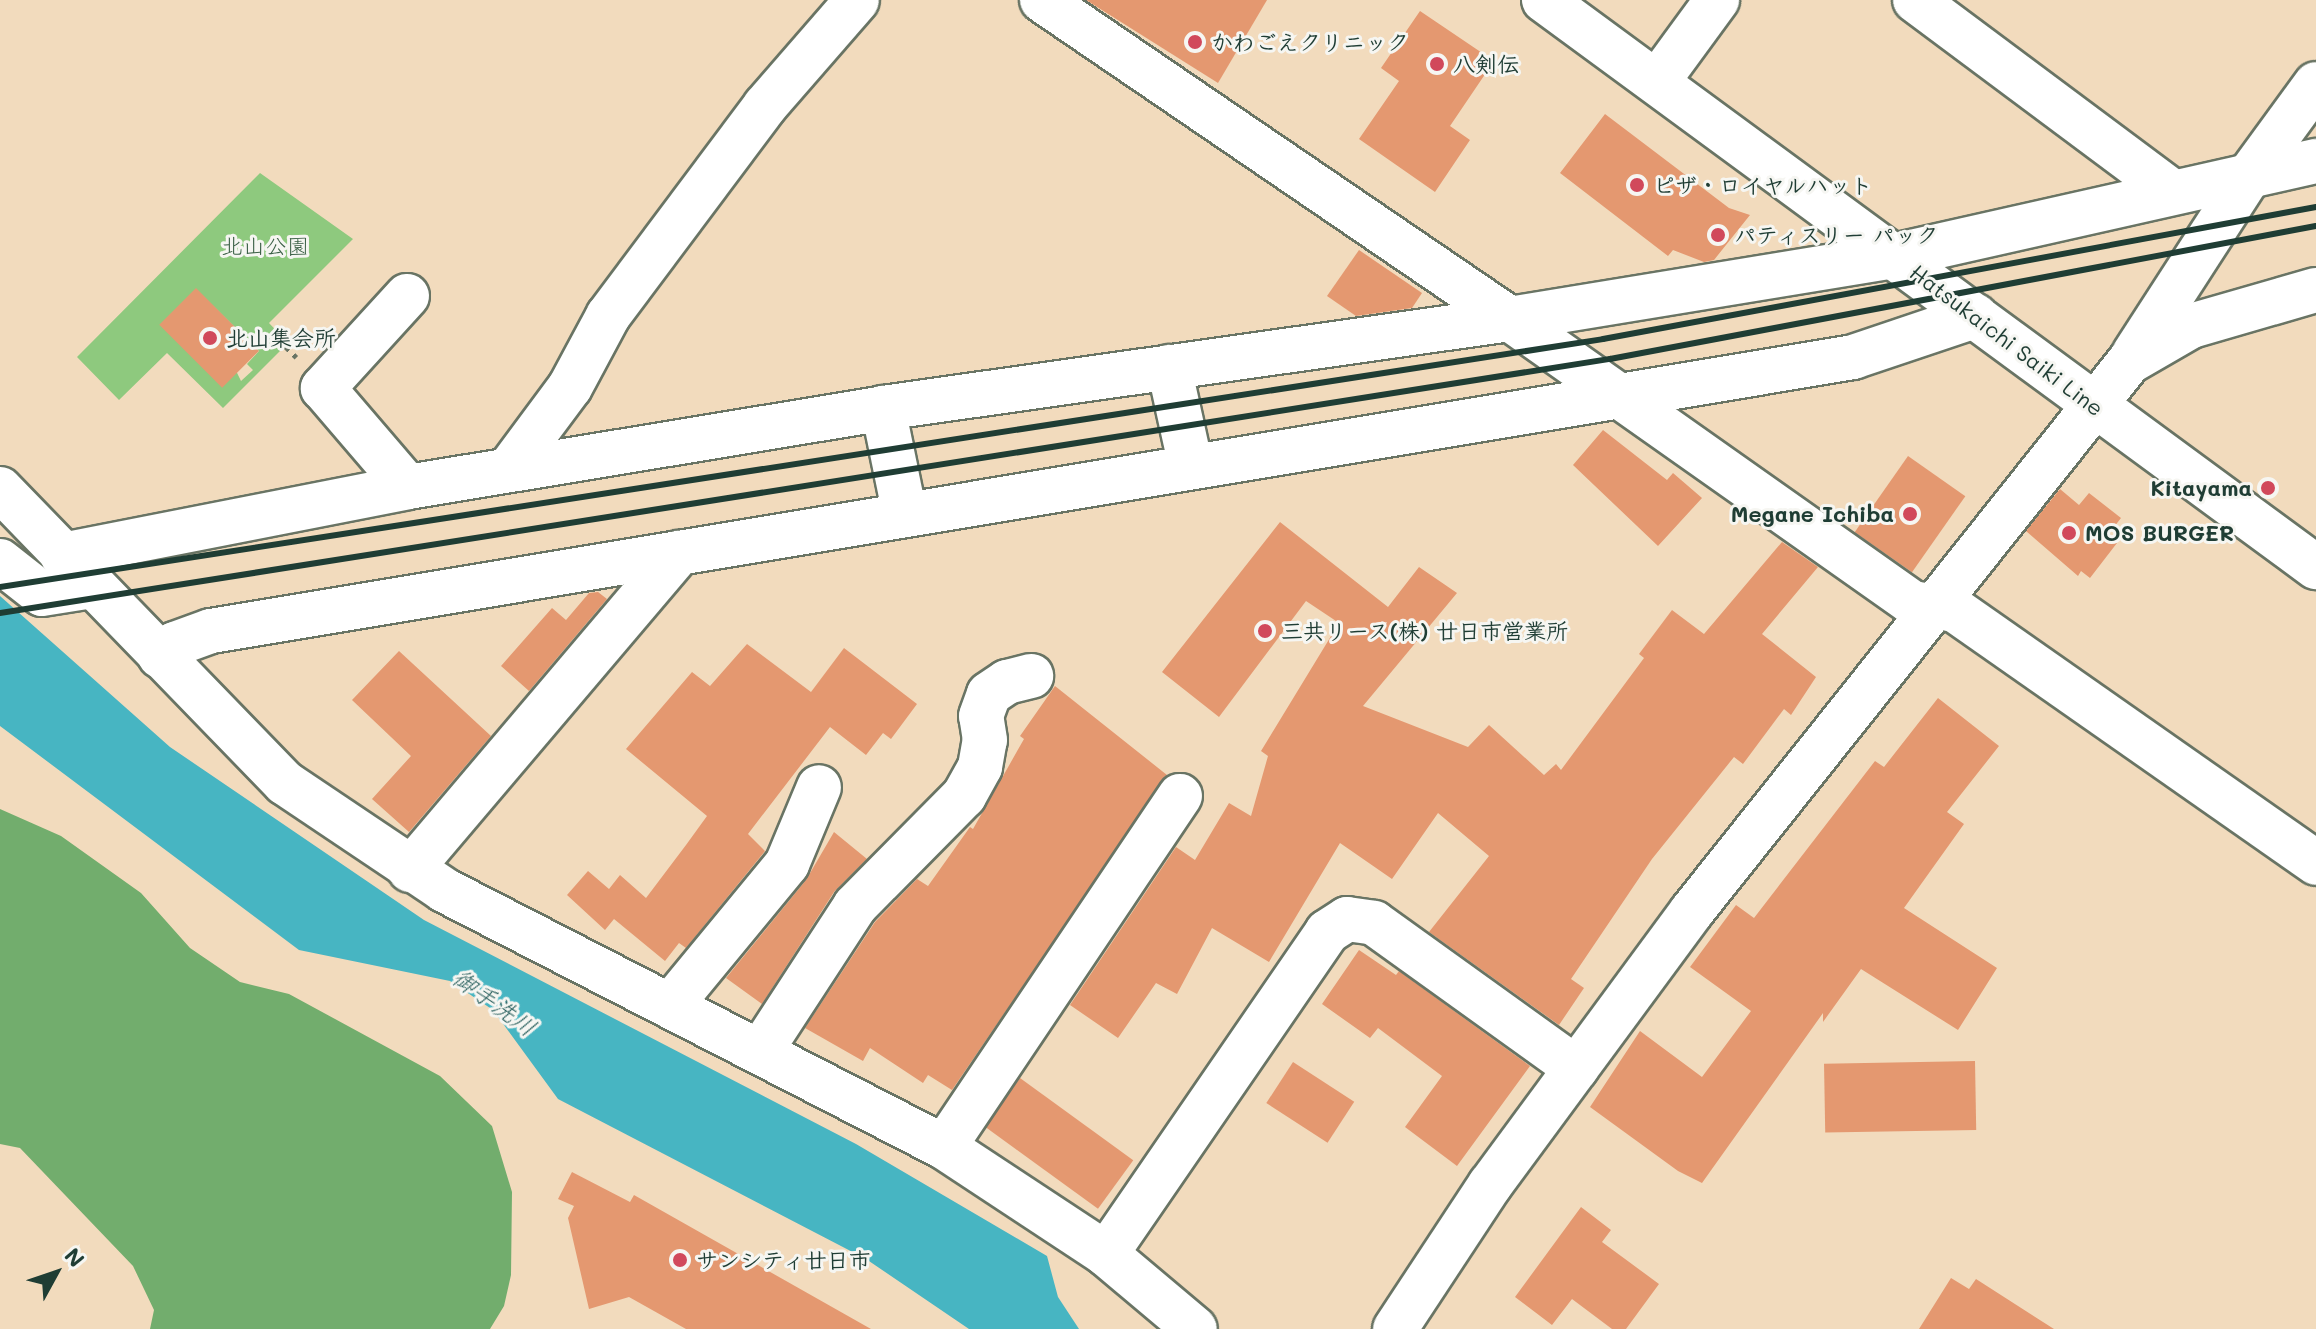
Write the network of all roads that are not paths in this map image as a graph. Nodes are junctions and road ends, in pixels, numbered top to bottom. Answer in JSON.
{"nodes":[{"id":1,"x":857,"y":0,"type":"edge"},
{"id":2,"x":1042,"y":0,"type":"edge"},
{"id":3,"x":1544,"y":0,"type":"edge"},
{"id":4,"x":1717,"y":0,"type":"edge"},
{"id":5,"x":1915,"y":0,"type":"edge"},
{"id":6,"x":1657,"y":82,"type":"junction"},
{"id":7,"x":2316,"y":84,"type":"edge"},
{"id":8,"x":2316,"y":161,"type":"edge"},
{"id":9,"x":2251,"y":173,"type":"junction"},
{"id":10,"x":2171,"y":191,"type":"junction"},
{"id":11,"x":1894,"y":256,"type":"junction"},
{"id":12,"x":2316,"y":290,"type":"edge"},
{"id":13,"x":407,"y":296,"type":"dead end"},
{"id":14,"x":1975,"y":316,"type":"junction"},
{"id":15,"x":1510,"y":319,"type":"junction"},
{"id":16,"x":2129,"y":362,"type":"junction"},
{"id":17,"x":1169,"y":367,"type":"junction"},
{"id":18,"x":1617,"y":397,"type":"junction"},
{"id":19,"x":2092,"y":404,"type":"junction"},
{"id":20,"x":883,"y":408,"type":"junction"},
{"id":21,"x":1191,"y":467,"type":"junction"},
{"id":22,"x":509,"y":469,"type":"junction"},
{"id":23,"x":408,"y":487,"type":"junction"},
{"id":24,"x":0,"y":489,"type":"edge"},
{"id":25,"x":905,"y":515,"type":"junction"},
{"id":26,"x":679,"y":553,"type":"junction"},
{"id":27,"x":62,"y":555,"type":"junction"},
{"id":28,"x":0,"y":561,"type":"edge"},
{"id":29,"x":2316,"y":567,"type":"edge"},
{"id":30,"x":92,"y":586,"type":"junction"},
{"id":31,"x":1932,"y":607,"type":"junction"},
{"id":32,"x":160,"y":656,"type":"junction"},
{"id":33,"x":1031,"y":676,"type":"dead end"},
{"id":34,"x":819,"y":787,"type":"dead end"},
{"id":35,"x":1180,"y":796,"type":"dead end"},
{"id":36,"x":2316,"y":863,"type":"edge"},
{"id":37,"x":410,"y":870,"type":"junction"},
{"id":38,"x":670,"y":1006,"type":"junction"},
{"id":39,"x":760,"y":1052,"type":"junction"},
{"id":40,"x":1576,"y":1068,"type":"junction"},
{"id":41,"x":944,"y":1147,"type":"junction"},
{"id":42,"x":1106,"y":1254,"type":"junction"},
{"id":43,"x":1195,"y":1329,"type":"edge"},
{"id":44,"x":1395,"y":1329,"type":"edge"}],
"edges":[{"from":1,"to":22,"type":"street"},
{"from":2,"to":15,"type":"street"},
{"from":3,"to":6,"type":"street","name":"Hatsukaichi Saiki Line"},
{"from":4,"to":6,"type":"street"},
{"from":5,"to":10,"type":"street"},
{"from":6,"to":11,"type":"street","name":"Hatsukaichi Saiki Line"},
{"from":7,"to":9,"type":"street"},
{"from":8,"to":9,"type":"street"},
{"from":9,"to":10,"type":"street"},
{"from":9,"to":16,"type":"street"},
{"from":10,"to":11,"type":"street"},
{"from":11,"to":14,"type":"street","name":"Hatsukaichi Saiki Line"},
{"from":11,"to":15,"type":"street"},
{"from":12,"to":16,"type":"street"},
{"from":13,"to":23,"type":"street"},
{"from":14,"to":18,"type":"street"},
{"from":14,"to":19,"type":"street","name":"Hatsukaichi Saiki Line"},
{"from":15,"to":17,"type":"street"},
{"from":15,"to":18,"type":"street"},
{"from":16,"to":19,"type":"street"},
{"from":17,"to":20,"type":"street"},
{"from":17,"to":21,"type":"street"},
{"from":18,"to":21,"type":"street"},
{"from":18,"to":31,"type":"street"},
{"from":19,"to":29,"type":"street","name":"Hatsukaichi Saiki Line"},
{"from":19,"to":31,"type":"street"},
{"from":20,"to":22,"type":"street"},
{"from":20,"to":25,"type":"street"},
{"from":21,"to":25,"type":"street"},
{"from":22,"to":23,"type":"street"},
{"from":23,"to":27,"type":"street"},
{"from":24,"to":27,"type":"street"},
{"from":25,"to":26,"type":"street"},
{"from":26,"to":32,"type":"street"},
{"from":26,"to":37,"type":"street"},
{"from":27,"to":30,"type":"street"},
{"from":28,"to":30,"type":"street"},
{"from":30,"to":32,"type":"street"},
{"from":31,"to":36,"type":"street"},
{"from":31,"to":40,"type":"street"},
{"from":32,"to":37,"type":"street"},
{"from":33,"to":39,"type":"street"},
{"from":34,"to":38,"type":"street"},
{"from":35,"to":41,"type":"street"},
{"from":37,"to":38,"type":"street"},
{"from":38,"to":39,"type":"street"},
{"from":39,"to":41,"type":"street"},
{"from":40,"to":42,"type":"street"},
{"from":40,"to":44,"type":"street"},
{"from":41,"to":42,"type":"street"},
{"from":42,"to":43,"type":"street"}]}
